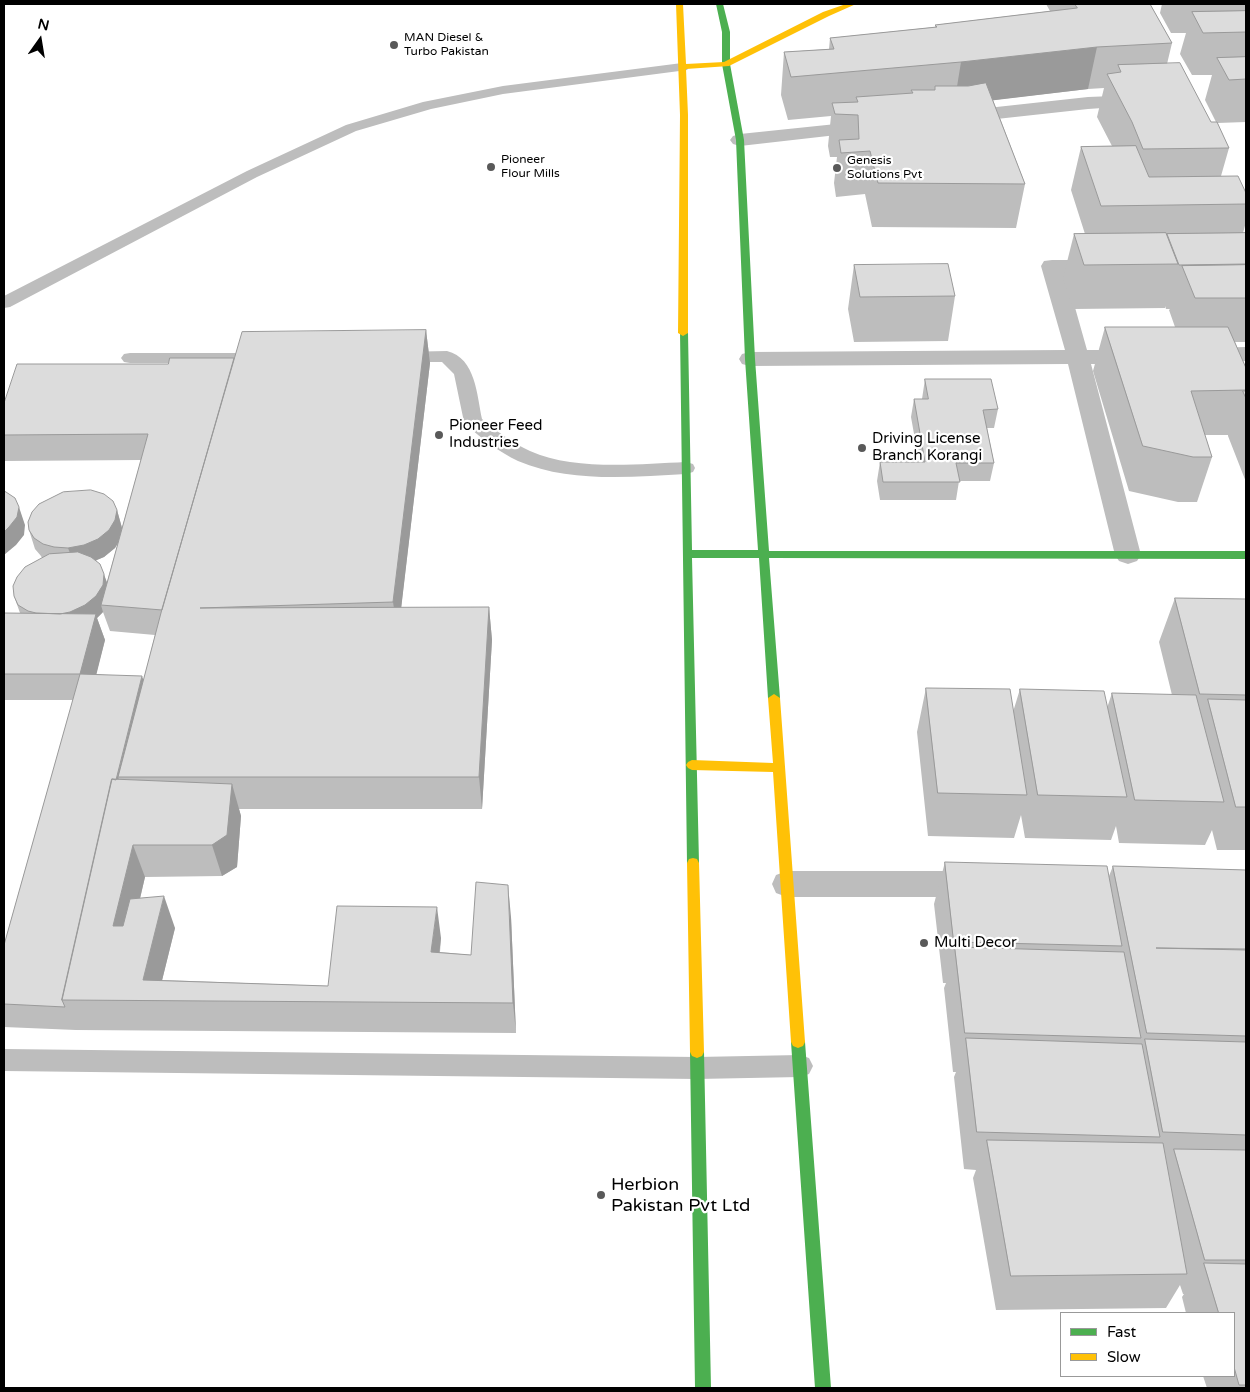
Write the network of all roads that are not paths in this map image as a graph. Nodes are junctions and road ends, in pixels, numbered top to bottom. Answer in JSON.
{"nodes":[{"id":1,"x":679,"y":4,"type":"edge"},
{"id":2,"x":719,"y":4,"type":"edge"},
{"id":3,"x":852,"y":4,"type":"edge"},
{"id":4,"x":726,"y":64,"type":"junction"},
{"id":5,"x":682,"y":67,"type":"junction"},
{"id":6,"x":1157,"y":100,"type":"edge"},
{"id":7,"x":939,"y":119,"type":"edge"},
{"id":8,"x":879,"y":125,"type":"edge"},
{"id":9,"x":740,"y":140,"type":"junction"},
{"id":10,"x":1120,"y":266,"type":"edge"},
{"id":11,"x":4,"y":303,"type":"edge"},
{"id":12,"x":1246,"y":354,"type":"edge"},
{"id":13,"x":1187,"y":355,"type":"edge"},
{"id":14,"x":1157,"y":356,"type":"edge"},
{"id":15,"x":382,"y":357,"type":"edge"},
{"id":16,"x":130,"y":358,"type":"dead end"},
{"id":17,"x":276,"y":358,"type":"edge"},
{"id":18,"x":1078,"y":358,"type":"junction"},
{"id":19,"x":750,"y":359,"type":"junction"},
{"id":20,"x":686,"y":468,"type":"junction"},
{"id":21,"x":764,"y":553,"type":"junction"},
{"id":22,"x":688,"y":554,"type":"junction"},
{"id":23,"x":1128,"y":555,"type":"junction"},
{"id":24,"x":1246,"y":555,"type":"edge"},
{"id":25,"x":692,"y":764,"type":"junction"},
{"id":26,"x":779,"y":768,"type":"junction"},
{"id":27,"x":787,"y":884,"type":"junction"},
{"id":28,"x":1007,"y":884,"type":"edge"},
{"id":29,"x":4,"y":1060,"type":"edge"},
{"id":30,"x":800,"y":1066,"type":"junction"},
{"id":31,"x":697,"y":1068,"type":"junction"},
{"id":32,"x":703,"y":1388,"type":"edge"},
{"id":33,"x":823,"y":1388,"type":"edge"}],
"edges":[{"from":1,"to":5,"type":"main road"},
{"from":2,"to":4,"type":"main road"},
{"from":3,"to":4,"type":"main road"},
{"from":4,"to":5,"type":"main road"},
{"from":4,"to":9,"type":"main road"},
{"from":5,"to":11,"type":"lane"},
{"from":5,"to":20,"type":"main road"},
{"from":6,"to":7,"type":"street"},
{"from":8,"to":9,"type":"street"},
{"from":9,"to":19,"type":"main road"},
{"from":10,"to":18,"type":"street"},
{"from":12,"to":13,"type":"street"},
{"from":14,"to":18,"type":"street"},
{"from":15,"to":20,"type":"lane"},
{"from":16,"to":17,"type":"lane"},
{"from":18,"to":19,"type":"street"},
{"from":18,"to":23,"type":"street"},
{"from":19,"to":21,"type":"main road"},
{"from":20,"to":22,"type":"main road"},
{"from":21,"to":22,"type":"main road"},
{"from":21,"to":23,"type":"main road"},
{"from":21,"to":26,"type":"main road"},
{"from":22,"to":25,"type":"main road"},
{"from":23,"to":24,"type":"main road"},
{"from":25,"to":26,"type":"main road"},
{"from":25,"to":31,"type":"main road"},
{"from":26,"to":27,"type":"main road"},
{"from":27,"to":28,"type":"street"},
{"from":27,"to":30,"type":"main road"},
{"from":29,"to":31,"type":"lane"},
{"from":30,"to":31,"type":"lane"},
{"from":30,"to":33,"type":"main road"},
{"from":31,"to":32,"type":"main road"}]}
